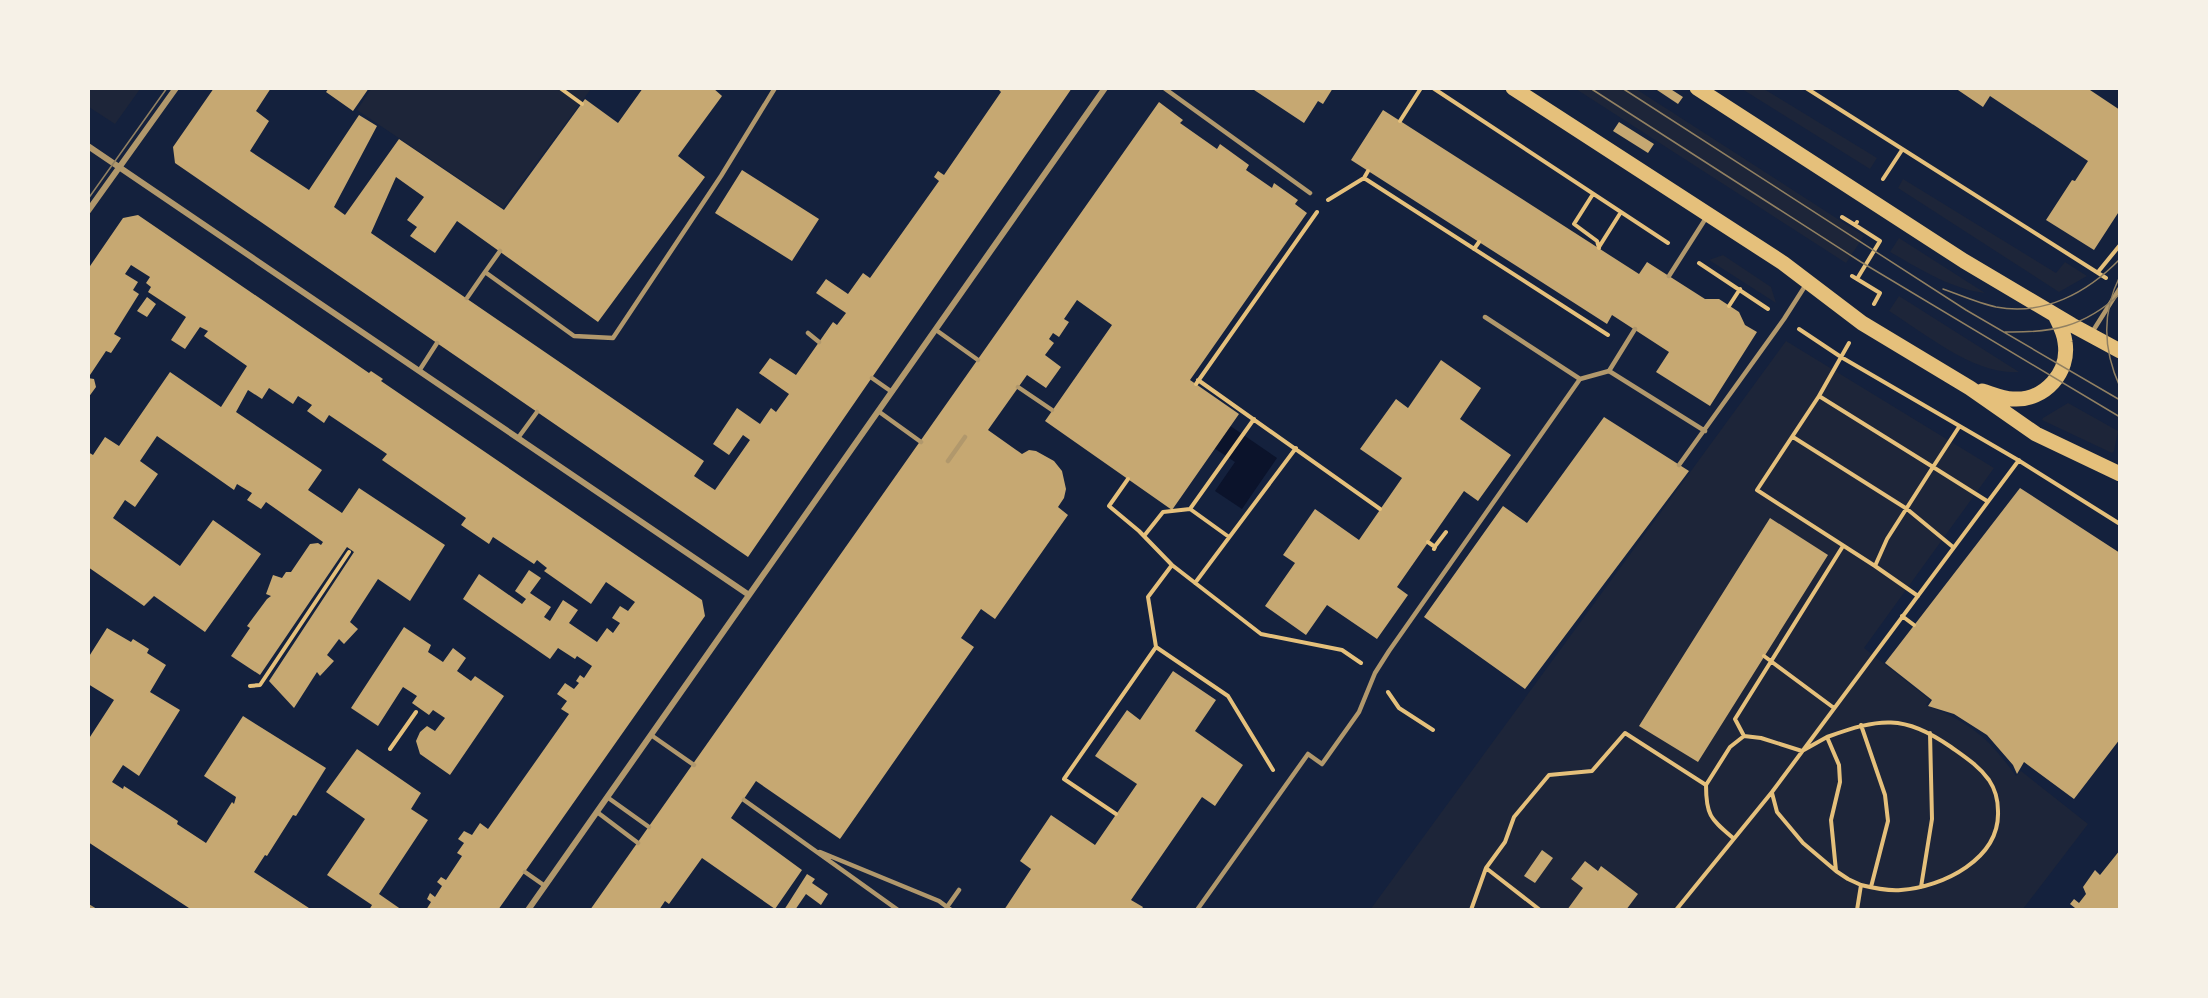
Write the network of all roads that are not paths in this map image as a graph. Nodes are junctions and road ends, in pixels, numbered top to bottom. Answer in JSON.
{"nodes":[{"id":1,"x":176,"y":88,"type":"edge"},
{"id":2,"x":775,"y":88,"type":"edge"},
{"id":3,"x":1105,"y":88,"type":"edge"},
{"id":4,"x":1164,"y":88,"type":"edge"},
{"id":5,"x":1513,"y":88,"type":"edge"},
{"id":6,"x":1700,"y":89,"type":"edge"},
{"id":7,"x":88,"y":146,"type":"edge"},
{"id":8,"x":120,"y":167,"type":"junction"},
{"id":9,"x":1310,"y":193,"type":"dead end"},
{"id":10,"x":88,"y":212,"type":"edge"},
{"id":11,"x":1708,"y":215,"type":"junction"},
{"id":12,"x":500,"y":251,"type":"dead end"},
{"id":13,"x":485,"y":272,"type":"junction"},
{"id":14,"x":1669,"y":276,"type":"dead end"},
{"id":15,"x":1808,"y":280,"type":"junction"},
{"id":16,"x":2120,"y":288,"type":"edge"},
{"id":17,"x":467,"y":298,"type":"dead end"},
{"id":18,"x":2055,"y":315,"type":"junction"},
{"id":19,"x":1485,"y":317,"type":"dead end"},
{"id":20,"x":1635,"y":329,"type":"dead end"},
{"id":21,"x":936,"y":330,"type":"junction"},
{"id":22,"x":808,"y":333,"type":"dead end"},
{"id":23,"x":2091,"y":335,"type":"junction"},
{"id":24,"x":819,"y":342,"type":"dead end"},
{"id":25,"x":437,"y":343,"type":"dead end"},
{"id":26,"x":2120,"y":351,"type":"edge"},
{"id":27,"x":978,"y":360,"type":"dead end"},
{"id":28,"x":418,"y":371,"type":"junction"},
{"id":29,"x":1609,"y":371,"type":"junction"},
{"id":30,"x":872,"y":378,"type":"dead end"},
{"id":31,"x":1580,"y":379,"type":"junction"},
{"id":32,"x":1018,"y":387,"type":"dead end"},
{"id":33,"x":1970,"y":388,"type":"junction"},
{"id":34,"x":892,"y":392,"type":"junction"},
{"id":35,"x":1052,"y":410,"type":"dead end"},
{"id":36,"x":878,"y":411,"type":"junction"},
{"id":37,"x":537,"y":412,"type":"dead end"},
{"id":38,"x":1705,"y":431,"type":"junction"},
{"id":39,"x":964,"y":437,"type":"dead end"},
{"id":40,"x":518,"y":438,"type":"junction"},
{"id":41,"x":921,"y":441,"type":"dead end"},
{"id":42,"x":948,"y":461,"type":"dead end"},
{"id":43,"x":1679,"y":465,"type":"dead end"},
{"id":44,"x":2120,"y":474,"type":"edge"},
{"id":45,"x":749,"y":595,"type":"junction"},
{"id":46,"x":651,"y":735,"type":"junction"},
{"id":47,"x":694,"y":765,"type":"dead end"},
{"id":48,"x":607,"y":797,"type":"junction"},
{"id":49,"x":744,"y":800,"type":"dead end"},
{"id":50,"x":597,"y":812,"type":"junction"},
{"id":51,"x":649,"y":827,"type":"dead end"},
{"id":52,"x":638,"y":843,"type":"dead end"},
{"id":53,"x":812,"y":848,"type":"junction"},
{"id":54,"x":525,"y":872,"type":"dead end"},
{"id":55,"x":544,"y":886,"type":"junction"},
{"id":56,"x":959,"y":890,"type":"dead end"},
{"id":57,"x":88,"y":907,"type":"edge"},
{"id":58,"x":949,"y":908,"type":"edge"},
{"id":59,"x":93,"y":909,"type":"edge"},
{"id":60,"x":528,"y":909,"type":"edge"},
{"id":61,"x":898,"y":909,"type":"edge"},
{"id":62,"x":1197,"y":909,"type":"edge"}],
"edges":[{"from":1,"to":8,"type":"street"},
{"from":2,"to":13,"type":"lane"},
{"from":3,"to":21,"type":"street"},
{"from":4,"to":9,"type":"lane"},
{"from":5,"to":11,"type":"main road"},
{"from":6,"to":18,"type":"main road"},
{"from":7,"to":8,"type":"street"},
{"from":8,"to":10,"type":"street"},
{"from":8,"to":28,"type":"street"},
{"from":11,"to":14,"type":"lane"},
{"from":11,"to":15,"type":"main road"},
{"from":12,"to":13,"type":"lane"},
{"from":13,"to":17,"type":"lane"},
{"from":15,"to":33,"type":"main road"},
{"from":15,"to":38,"type":"lane"},
{"from":16,"to":23,"type":"lane"},
{"from":18,"to":23,"type":"main road"},
{"from":18,"to":33,"type":"main road"},
{"from":19,"to":31,"type":"lane"},
{"from":20,"to":29,"type":"lane"},
{"from":21,"to":27,"type":"lane"},
{"from":21,"to":34,"type":"street"},
{"from":22,"to":24,"type":"lane"},
{"from":23,"to":26,"type":"main road"},
{"from":25,"to":28,"type":"lane"},
{"from":28,"to":40,"type":"street"},
{"from":29,"to":31,"type":"lane"},
{"from":29,"to":38,"type":"lane"},
{"from":30,"to":34,"type":"lane"},
{"from":31,"to":62,"type":"lane"},
{"from":32,"to":35,"type":"lane"},
{"from":33,"to":44,"type":"main road"},
{"from":34,"to":36,"type":"street"},
{"from":36,"to":41,"type":"lane"},
{"from":36,"to":45,"type":"street"},
{"from":37,"to":40,"type":"lane"},
{"from":38,"to":43,"type":"lane"},
{"from":39,"to":42,"type":"lane"},
{"from":40,"to":45,"type":"street"},
{"from":45,"to":46,"type":"street"},
{"from":46,"to":47,"type":"lane"},
{"from":46,"to":48,"type":"street"},
{"from":48,"to":50,"type":"street"},
{"from":48,"to":51,"type":"lane"},
{"from":49,"to":53,"type":"lane"},
{"from":50,"to":52,"type":"lane"},
{"from":50,"to":55,"type":"street"},
{"from":53,"to":58,"type":"lane"},
{"from":53,"to":61,"type":"lane"},
{"from":54,"to":55,"type":"lane"},
{"from":55,"to":60,"type":"street"},
{"from":56,"to":58,"type":"lane"},
{"from":57,"to":59,"type":"street"}]}
